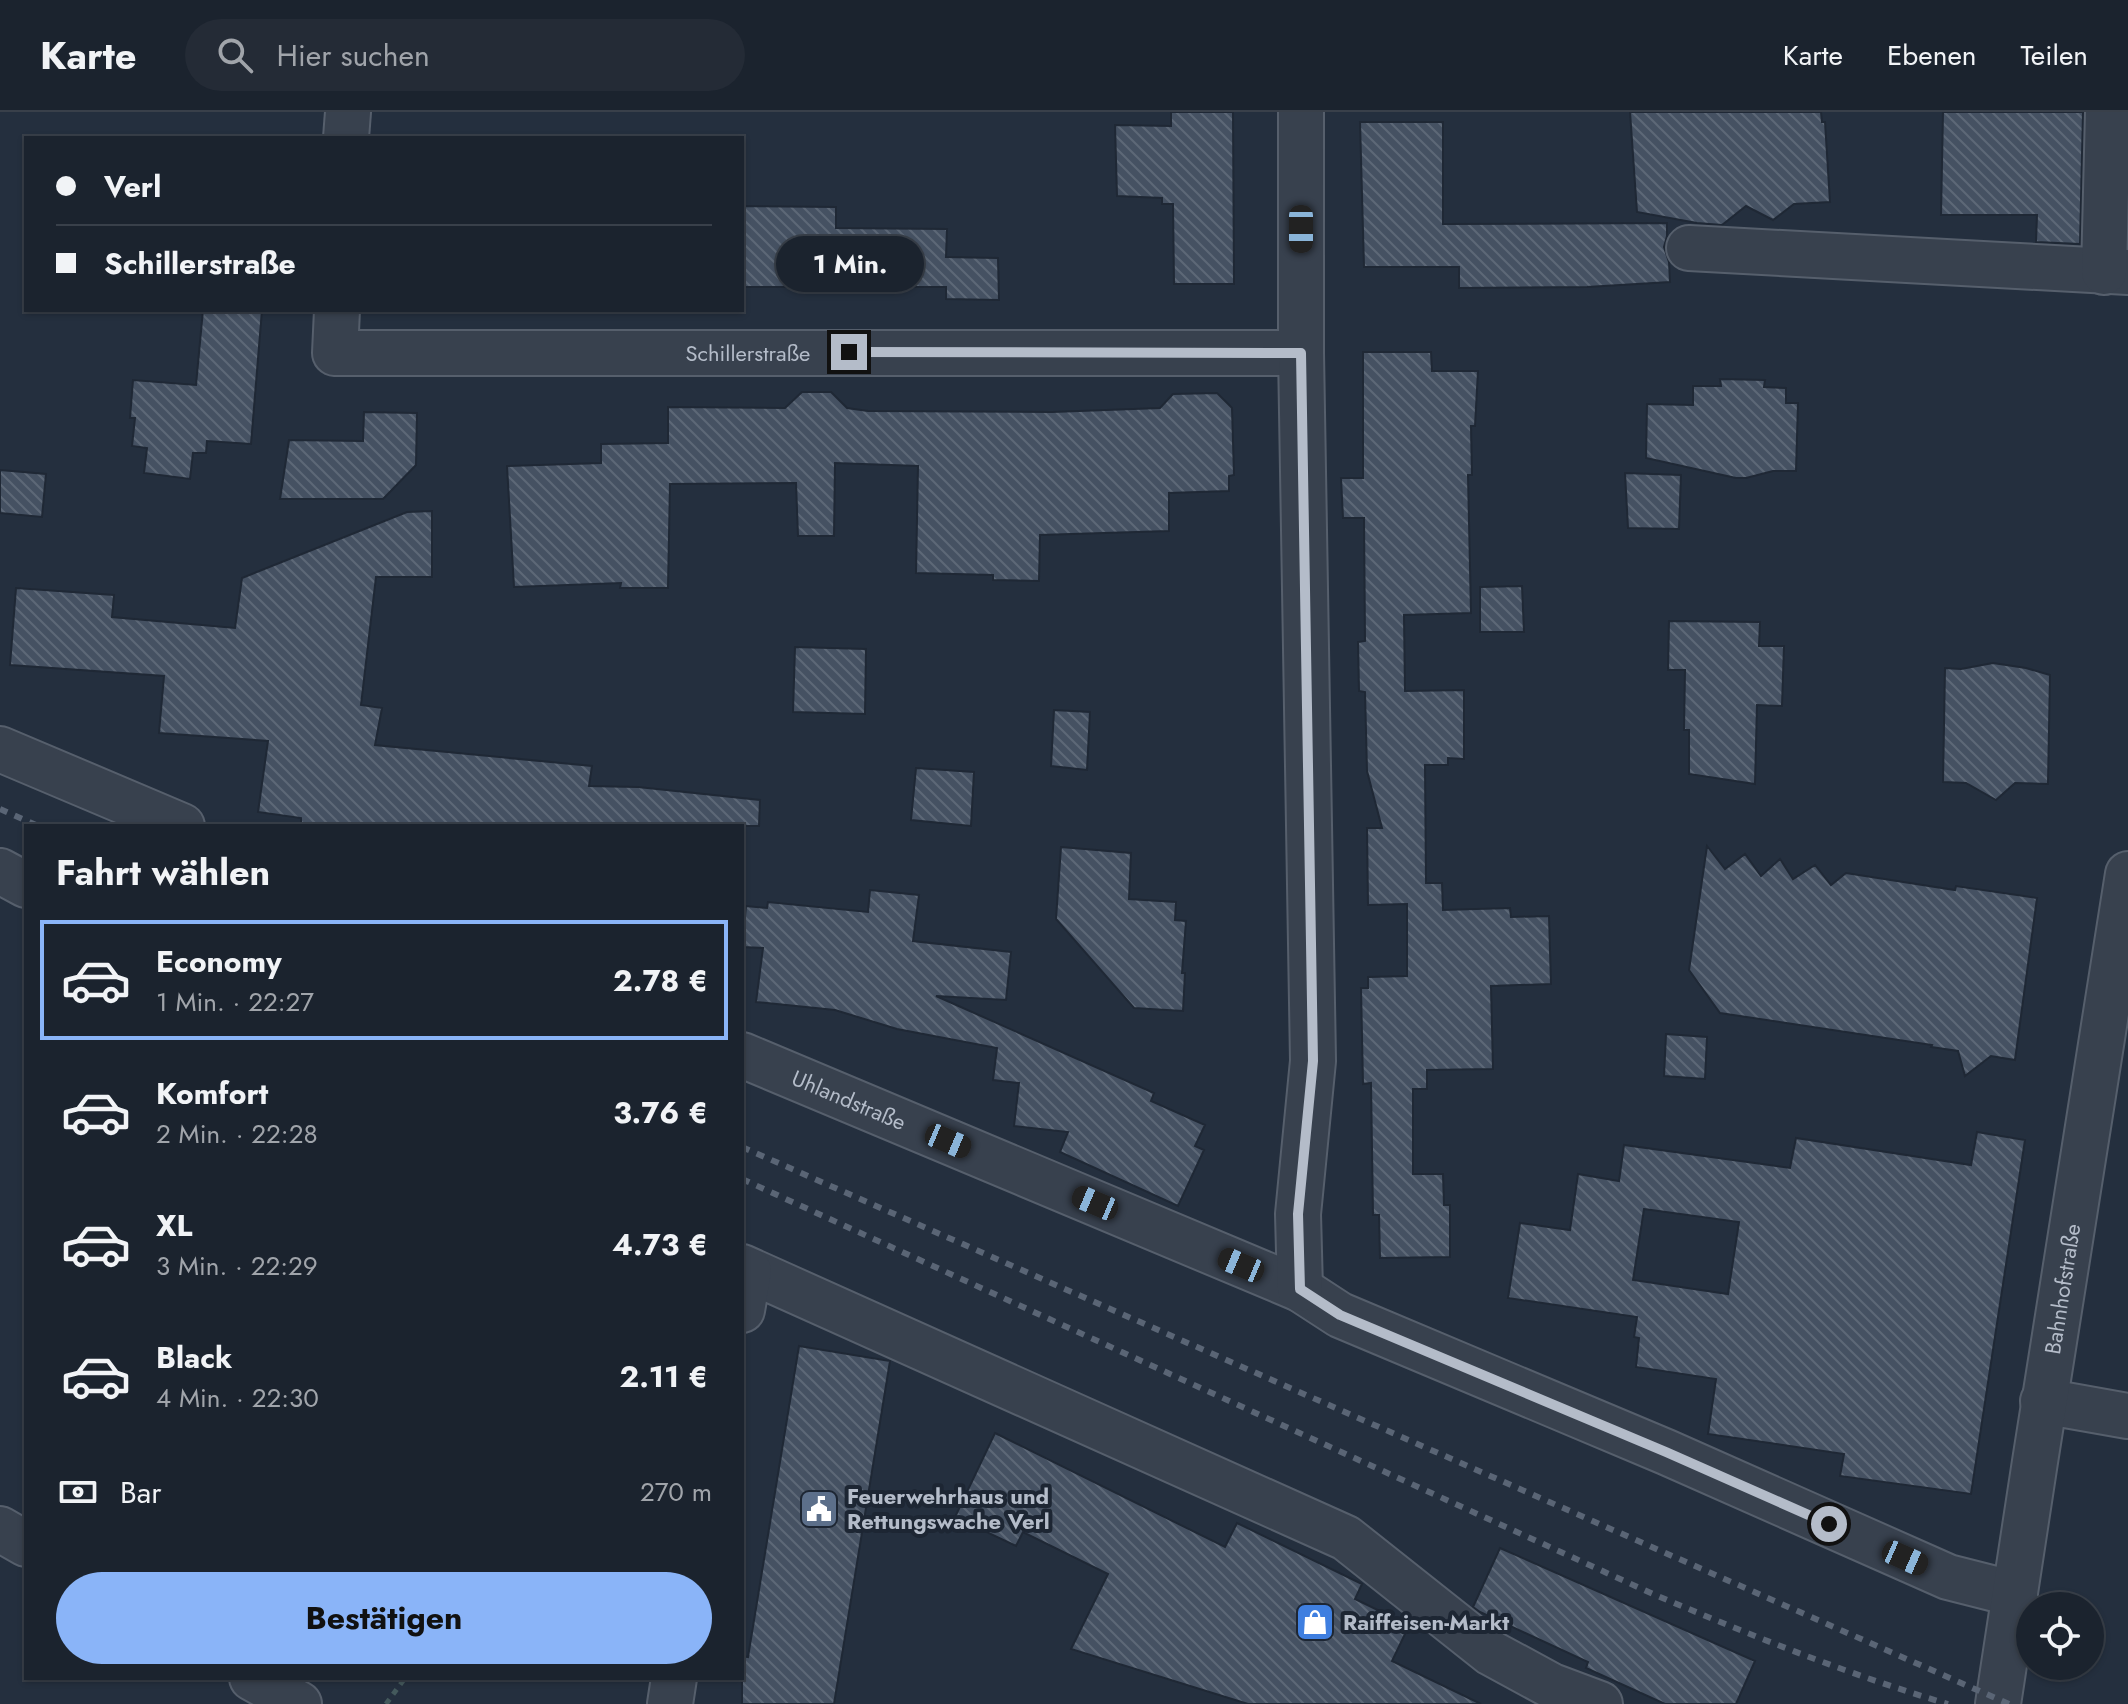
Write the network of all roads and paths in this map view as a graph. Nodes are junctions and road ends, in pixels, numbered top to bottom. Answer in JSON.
{"nodes":[{"id":1,"x":348,"y":112,"type":"edge"},
{"id":2,"x":1301,"y":112,"type":"edge"},
{"id":3,"x":2108,"y":112,"type":"edge"},
{"id":4,"x":346,"y":136,"type":"edge"},
{"id":5,"x":1689,"y":248,"type":"dead end"},
{"id":6,"x":2116,"y":272,"type":"edge"},
{"id":7,"x":337,"y":312,"type":"edge"},
{"id":8,"x":1301,"y":353,"type":"junction"},
{"id":9,"x":0,"y":749,"type":"edge"},
{"id":10,"x":177,"y":824,"type":"edge"},
{"id":11,"x":0,"y":871,"type":"edge"},
{"id":12,"x":2128,"y":874,"type":"edge"},
{"id":13,"x":24,"y":884,"type":"edge"},
{"id":14,"x":744,"y":1056,"type":"edge"},
{"id":15,"x":744,"y":1283,"type":"edge"},
{"id":16,"x":1300,"y":1289,"type":"junction"},
{"id":17,"x":2043,"y":1401,"type":"junction"},
{"id":18,"x":2128,"y":1416,"type":"edge"},
{"id":19,"x":0,"y":1529,"type":"edge"},
{"id":20,"x":24,"y":1543,"type":"edge"},
{"id":21,"x":2015,"y":1594,"type":"junction"},
{"id":22,"x":256,"y":1680,"type":"edge"},
{"id":23,"x":404,"y":1680,"type":"edge"},
{"id":24,"x":674,"y":1680,"type":"edge"},
{"id":25,"x":299,"y":1704,"type":"edge"},
{"id":26,"x":386,"y":1704,"type":"edge"},
{"id":27,"x":670,"y":1704,"type":"edge"},
{"id":28,"x":1600,"y":1704,"type":"edge"},
{"id":29,"x":1998,"y":1704,"type":"edge"}],
"edges":[{"from":1,"to":4,"type":"street"},
{"from":2,"to":8,"type":"street"},
{"from":3,"to":6,"type":"street"},
{"from":5,"to":6,"type":"street"},
{"from":7,"to":8,"type":"street","name":"Schillerstraße"},
{"from":8,"to":16,"type":"street"},
{"from":9,"to":10,"type":"street"},
{"from":11,"to":13,"type":"street"},
{"from":12,"to":17,"type":"street","name":"Bahnhofstraße"},
{"from":14,"to":16,"type":"street","name":"Uhlandstraße"},
{"from":15,"to":28,"type":"street"},
{"from":16,"to":21,"type":"street","name":"Uhlandstraße"},
{"from":17,"to":18,"type":"street"},
{"from":17,"to":21,"type":"street","name":"Bahnhofstraße"},
{"from":19,"to":20,"type":"street"},
{"from":21,"to":29,"type":"street","name":"Bahnhofstraße"},
{"from":22,"to":25,"type":"street"},
{"from":23,"to":26,"type":"path"},
{"from":24,"to":27,"type":"street"}]}
